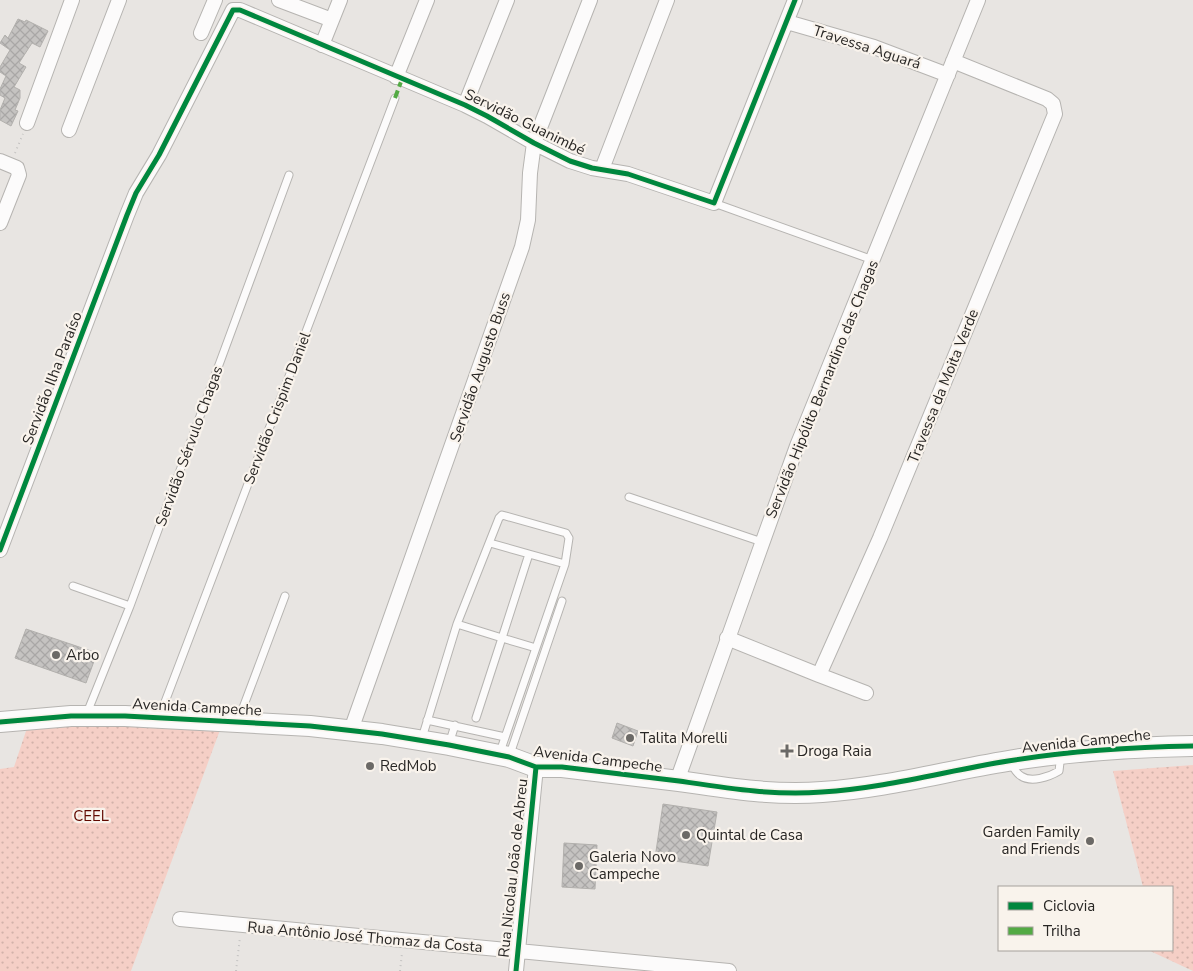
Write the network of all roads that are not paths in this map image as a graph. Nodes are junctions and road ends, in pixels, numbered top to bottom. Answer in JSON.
{"nodes":[{"id":1,"x":72,"y":0,"type":"edge"},
{"id":2,"x":119,"y":0,"type":"edge"},
{"id":3,"x":215,"y":0,"type":"edge"},
{"id":4,"x":279,"y":0,"type":"edge"},
{"id":5,"x":340,"y":0,"type":"edge"},
{"id":6,"x":427,"y":0,"type":"edge"},
{"id":7,"x":506,"y":0,"type":"edge"},
{"id":8,"x":590,"y":0,"type":"edge"},
{"id":9,"x":667,"y":0,"type":"edge"},
{"id":10,"x":794,"y":0,"type":"edge"},
{"id":11,"x":978,"y":0,"type":"edge"},
{"id":12,"x":332,"y":20,"type":"junction"},
{"id":13,"x":787,"y":22,"type":"junction"},
{"id":14,"x":201,"y":33,"type":"dead end"},
{"id":15,"x":322,"y":45,"type":"junction"},
{"id":16,"x":953,"y":61,"type":"junction"},
{"id":17,"x":948,"y":75,"type":"junction"},
{"id":18,"x":396,"y":77,"type":"junction"},
{"id":19,"x":395,"y":98,"type":"dead end"},
{"id":20,"x":465,"y":105,"type":"junction"},
{"id":21,"x":27,"y":123,"type":"road end"},
{"id":22,"x":69,"y":130,"type":"dead end"},
{"id":23,"x":534,"y":143,"type":"junction"},
{"id":24,"x":9,"y":164,"type":"edge"},
{"id":25,"x":602,"y":169,"type":"junction"},
{"id":26,"x":289,"y":175,"type":"dead end"},
{"id":27,"x":714,"y":202,"type":"junction"},
{"id":28,"x":0,"y":223,"type":"edge"},
{"id":29,"x":873,"y":260,"type":"junction"},
{"id":30,"x":629,"y":497,"type":"dead end"},
{"id":31,"x":762,"y":542,"type":"junction"},
{"id":32,"x":490,"y":543,"type":"junction"},
{"id":33,"x":0,"y":550,"type":"edge"},
{"id":34,"x":529,"y":554,"type":"junction"},
{"id":35,"x":565,"y":564,"type":"junction"},
{"id":36,"x":73,"y":586,"type":"dead end"},
{"id":37,"x":285,"y":596,"type":"dead end"},
{"id":38,"x":562,"y":601,"type":"dead end"},
{"id":39,"x":130,"y":606,"type":"junction"},
{"id":40,"x":457,"y":624,"type":"junction"},
{"id":41,"x":502,"y":638,"type":"junction"},
{"id":42,"x":728,"y":638,"type":"junction"},
{"id":43,"x":536,"y":648,"type":"junction"},
{"id":44,"x":820,"y":675,"type":"junction"},
{"id":45,"x":866,"y":693,"type":"dead end"},
{"id":46,"x":86,"y":716,"type":"junction"},
{"id":47,"x":159,"y":718,"type":"junction"},
{"id":48,"x":476,"y":718,"type":"dead end"},
{"id":49,"x":427,"y":720,"type":"junction"},
{"id":50,"x":238,"y":722,"type":"junction"},
{"id":51,"x":1,"y":725,"type":"edge"},
{"id":52,"x":455,"y":726,"type":"junction"},
{"id":53,"x":351,"y":730,"type":"junction"},
{"id":54,"x":421,"y":740,"type":"junction"},
{"id":55,"x":449,"y":745,"type":"junction"},
{"id":56,"x":1193,"y":746,"type":"edge"},
{"id":57,"x":505,"y":750,"type":"junction"},
{"id":58,"x":536,"y":767,"type":"junction"},
{"id":59,"x":677,"y":781,"type":"junction"},
{"id":60,"x":180,"y":919,"type":"dead end"},
{"id":61,"x":517,"y":951,"type":"junction"},
{"id":62,"x":516,"y":971,"type":"edge"},
{"id":63,"x":729,"y":971,"type":"edge"}],
"edges":[{"from":1,"to":21,"type":"street"},
{"from":2,"to":22,"type":"street"},
{"from":3,"to":14,"type":"street"},
{"from":4,"to":12,"type":"street"},
{"from":5,"to":12,"type":"street"},
{"from":6,"to":18,"type":"street"},
{"from":7,"to":20,"type":"street"},
{"from":8,"to":23,"type":"street","name":"Servidão Augusto Buss"},
{"from":9,"to":25,"type":"street"},
{"from":10,"to":13,"type":"street"},
{"from":11,"to":16,"type":"street","name":"Servidão Hipólito Bernardino das Chagas"},
{"from":12,"to":15,"type":"street"},
{"from":13,"to":17,"type":"street","name":"Travessa Aguará"},
{"from":13,"to":27,"type":"street"},
{"from":15,"to":18,"type":"street","name":"Servidão Guanimbé"},
{"from":15,"to":33,"type":"street","name":"Servidão Ilha Paraíso"},
{"from":16,"to":17,"type":"street","name":"Servidão Hipólito Bernardino das Chagas"},
{"from":16,"to":44,"type":"street","name":"Travessa da Moita Verde"},
{"from":17,"to":29,"type":"street","name":"Servidão Hipólito Bernardino das Chagas"},
{"from":18,"to":20,"type":"street","name":"Servidão Guanimbé"},
{"from":19,"to":47,"type":"lane","name":"Servidão Crispim Daniel"},
{"from":20,"to":23,"type":"street","name":"Servidão Guanimbé"},
{"from":23,"to":25,"type":"street","name":"Servidão Guanimbé"},
{"from":23,"to":53,"type":"street","name":"Servidão Augusto Buss"},
{"from":24,"to":28,"type":"street"},
{"from":25,"to":27,"type":"street","name":"Servidão Guanimbé"},
{"from":26,"to":39,"type":"lane","name":"Servidão Sérvulo Chagas"},
{"from":27,"to":29,"type":"lane"},
{"from":29,"to":31,"type":"street","name":"Servidão Hipólito Bernardino das Chagas"},
{"from":30,"to":31,"type":"lane"},
{"from":31,"to":42,"type":"street","name":"Servidão Hipólito Bernardino das Chagas"},
{"from":32,"to":34,"type":"lane"},
{"from":32,"to":35,"type":"lane"},
{"from":32,"to":40,"type":"lane"},
{"from":34,"to":35,"type":"lane"},
{"from":34,"to":41,"type":"lane"},
{"from":35,"to":43,"type":"lane"},
{"from":36,"to":39,"type":"lane"},
{"from":37,"to":50,"type":"lane"},
{"from":38,"to":57,"type":"lane"},
{"from":39,"to":46,"type":"lane","name":"Servidão Sérvulo Chagas"},
{"from":40,"to":41,"type":"lane"},
{"from":40,"to":49,"type":"lane"},
{"from":41,"to":43,"type":"lane"},
{"from":41,"to":48,"type":"lane"},
{"from":42,"to":44,"type":"street"},
{"from":42,"to":59,"type":"street","name":"Servidão Hipólito Bernardino das Chagas"},
{"from":43,"to":57,"type":"lane"},
{"from":44,"to":45,"type":"street"},
{"from":46,"to":47,"type":"main road","name":"Avenida Campeche"},
{"from":46,"to":51,"type":"main road","name":"Avenida Campeche"},
{"from":47,"to":50,"type":"main road","name":"Avenida Campeche"},
{"from":49,"to":52,"type":"lane"},
{"from":49,"to":54,"type":"lane"},
{"from":50,"to":53,"type":"main road","name":"Avenida Campeche"},
{"from":52,"to":55,"type":"lane"},
{"from":52,"to":57,"type":"lane"},
{"from":53,"to":54,"type":"main road","name":"Avenida Campeche"},
{"from":54,"to":55,"type":"main road","name":"Avenida Campeche"},
{"from":55,"to":57,"type":"main road","name":"Avenida Campeche"},
{"from":56,"to":59,"type":"main road","name":"Avenida Campeche"},
{"from":57,"to":58,"type":"main road","name":"Avenida Campeche"},
{"from":58,"to":59,"type":"main road","name":"Avenida Campeche"},
{"from":58,"to":61,"type":"street","name":"Rua Nicolau João de Abreu"},
{"from":60,"to":61,"type":"street","name":"Rua Antônio José Thomaz da Costa"},
{"from":61,"to":62,"type":"street","name":"Rua Nicolau João de Abreu"},
{"from":61,"to":63,"type":"street","name":"Rua Antônio José Thomaz da Costa"}]}
